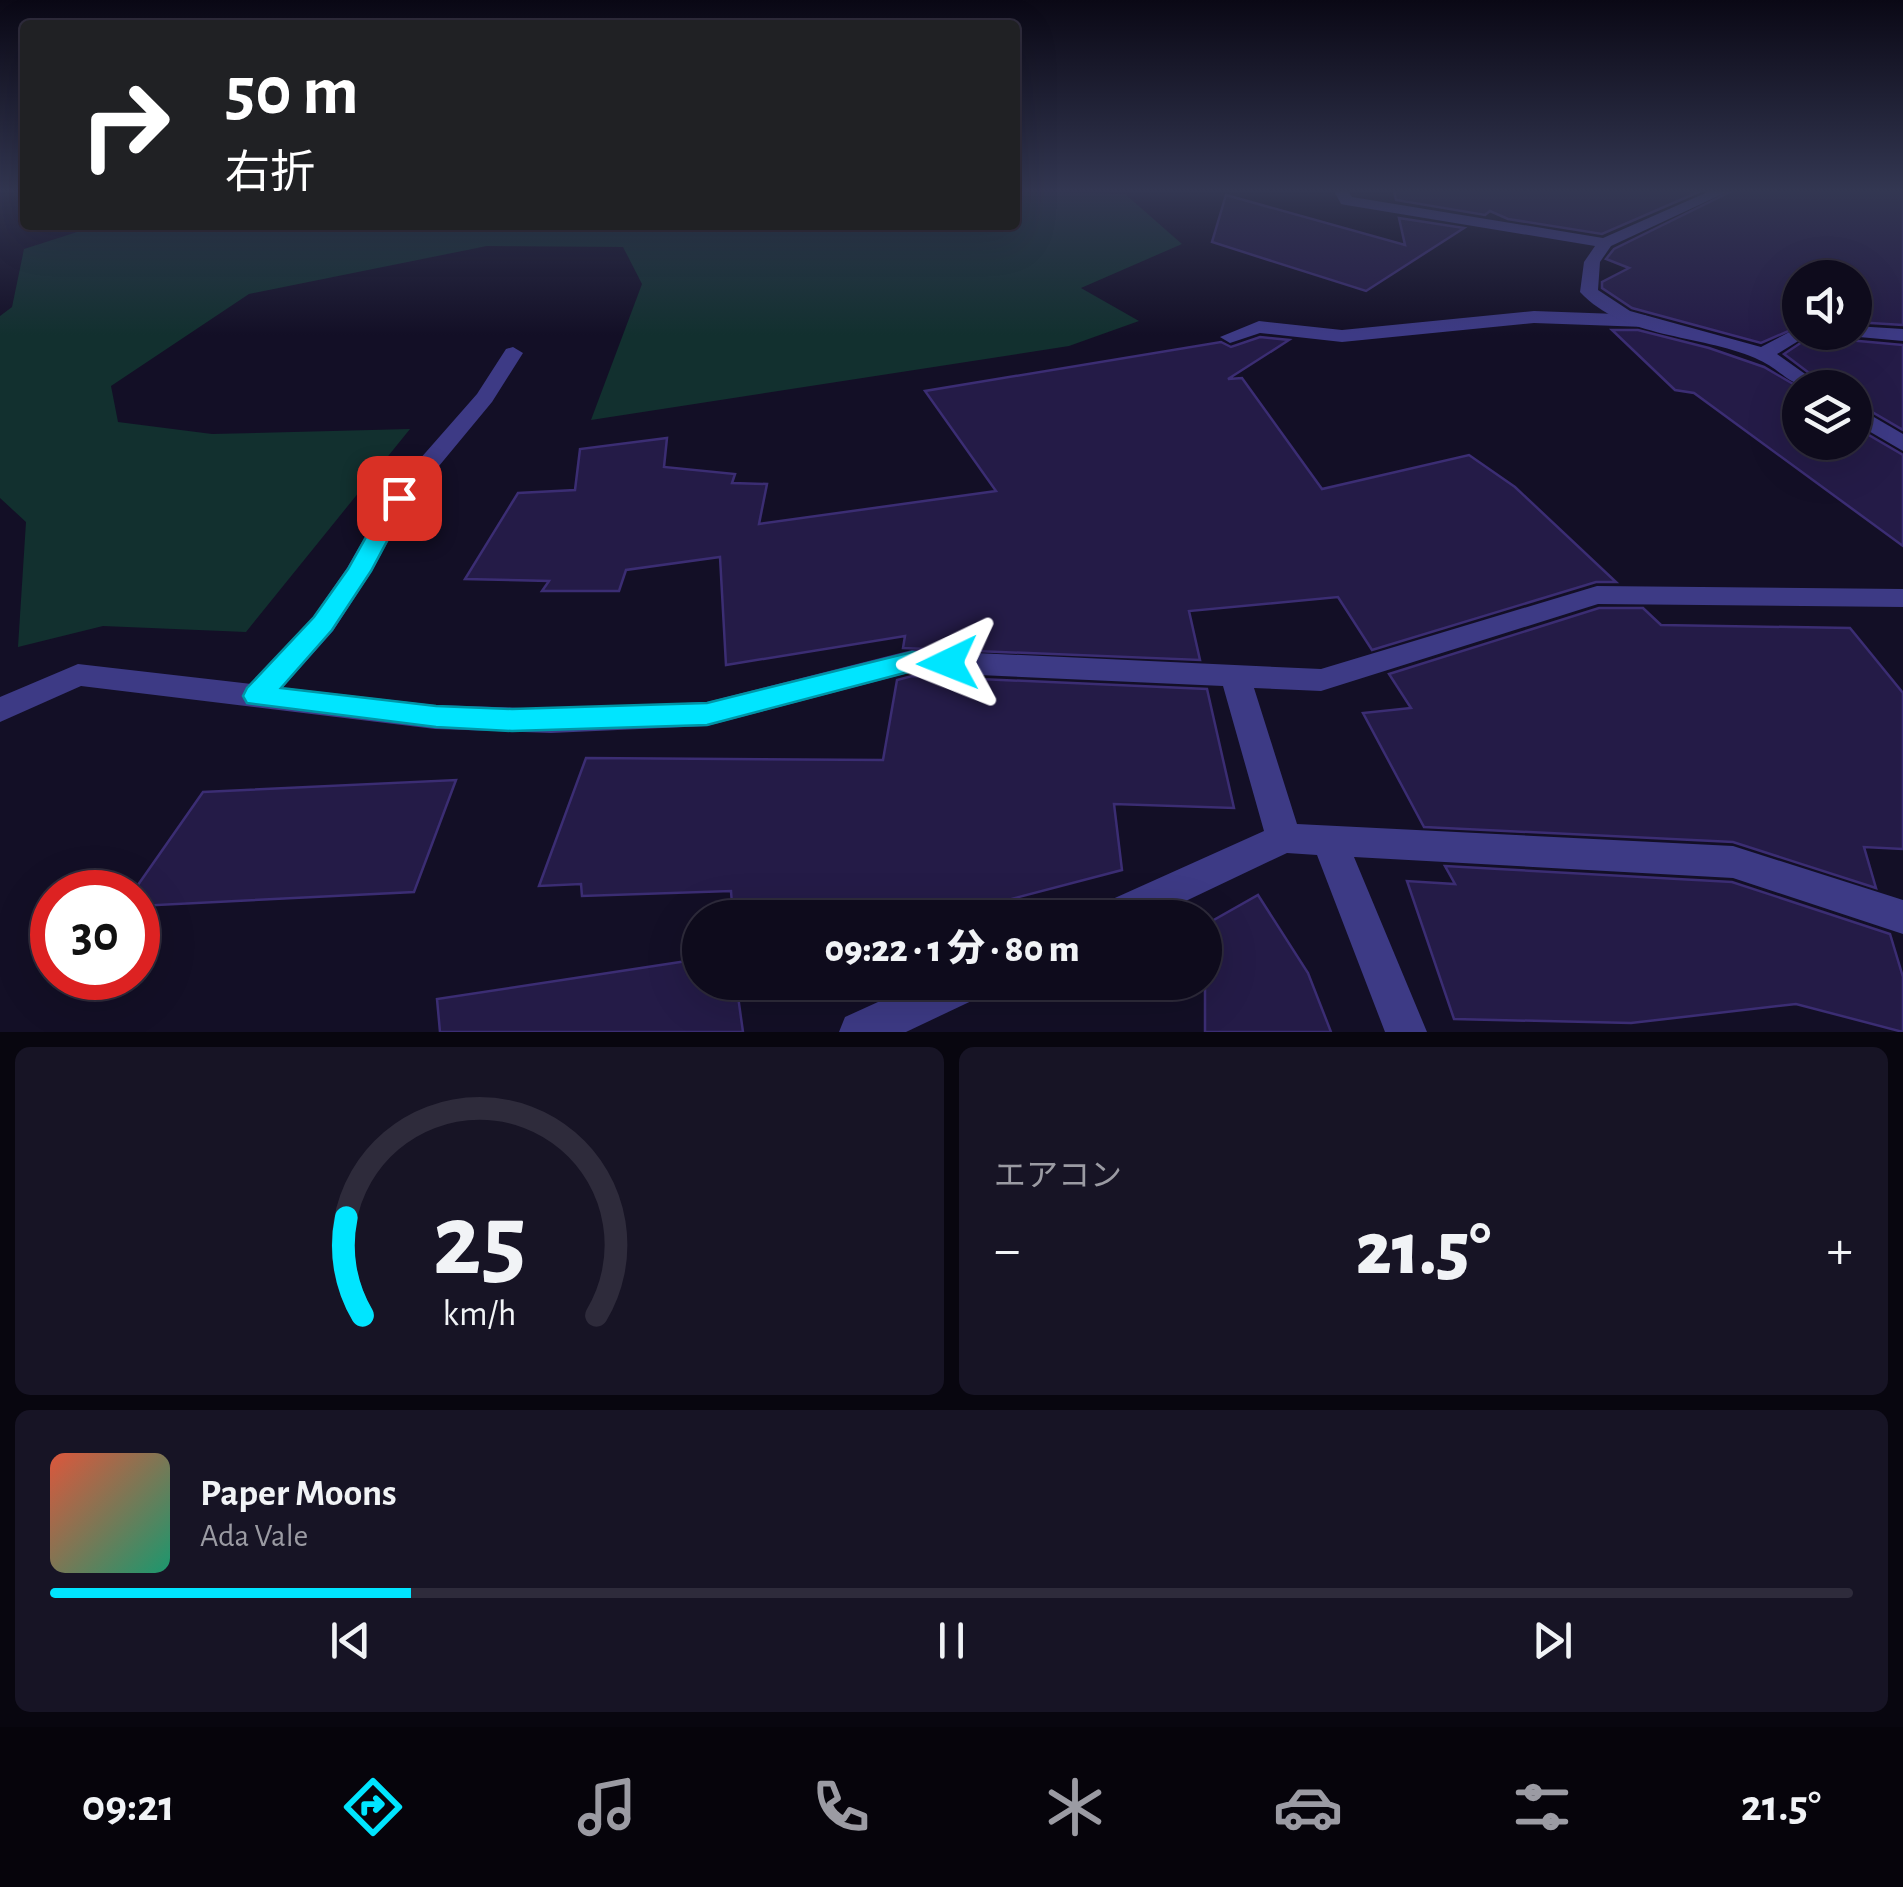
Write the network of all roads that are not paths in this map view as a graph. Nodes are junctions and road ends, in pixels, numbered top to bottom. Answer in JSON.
{"nodes":[{"id":1,"x":1581,"y":239,"type":"edge"},
{"id":2,"x":1614,"y":239,"type":"edge"},
{"id":3,"x":1605,"y":243,"type":"junction"},
{"id":4,"x":1645,"y":321,"type":"junction"},
{"id":5,"x":1872,"y":333,"type":"edge"},
{"id":6,"x":1903,"y":336,"type":"edge"},
{"id":7,"x":1230,"y":337,"type":"dead end"},
{"id":8,"x":1782,"y":344,"type":"edge"},
{"id":9,"x":512,"y":353,"type":"dead end"},
{"id":10,"x":1763,"y":354,"type":"junction"},
{"id":11,"x":1787,"y":370,"type":"edge"},
{"id":12,"x":1872,"y":424,"type":"edge"},
{"id":13,"x":1903,"y":444,"type":"edge"},
{"id":14,"x":1902,"y":599,"type":"edge"},
{"id":15,"x":1235,"y":676,"type":"junction"},
{"id":16,"x":257,"y":696,"type":"junction"},
{"id":17,"x":0,"y":710,"type":"edge"},
{"id":18,"x":1284,"y":838,"type":"junction"},
{"id":19,"x":1330,"y":840,"type":"junction"},
{"id":20,"x":1149,"y":900,"type":"edge"},
{"id":21,"x":1903,"y":918,"type":"edge"},
{"id":22,"x":929,"y":1000,"type":"edge"},
{"id":23,"x":860,"y":1032,"type":"edge"},
{"id":24,"x":1406,"y":1032,"type":"edge"}],
"edges":[{"from":1,"to":3,"type":"street"},
{"from":2,"to":3,"type":"street"},
{"from":3,"to":4,"type":"street"},
{"from":4,"to":7,"type":"street"},
{"from":4,"to":10,"type":"street"},
{"from":5,"to":6,"type":"street"},
{"from":8,"to":10,"type":"street"},
{"from":9,"to":16,"type":"street"},
{"from":10,"to":11,"type":"street"},
{"from":12,"to":13,"type":"street"},
{"from":14,"to":15,"type":"street"},
{"from":15,"to":16,"type":"street"},
{"from":15,"to":18,"type":"street"},
{"from":16,"to":17,"type":"street"},
{"from":18,"to":19,"type":"street"},
{"from":18,"to":20,"type":"street"},
{"from":19,"to":21,"type":"street"},
{"from":19,"to":24,"type":"street"},
{"from":22,"to":23,"type":"street"}]}
